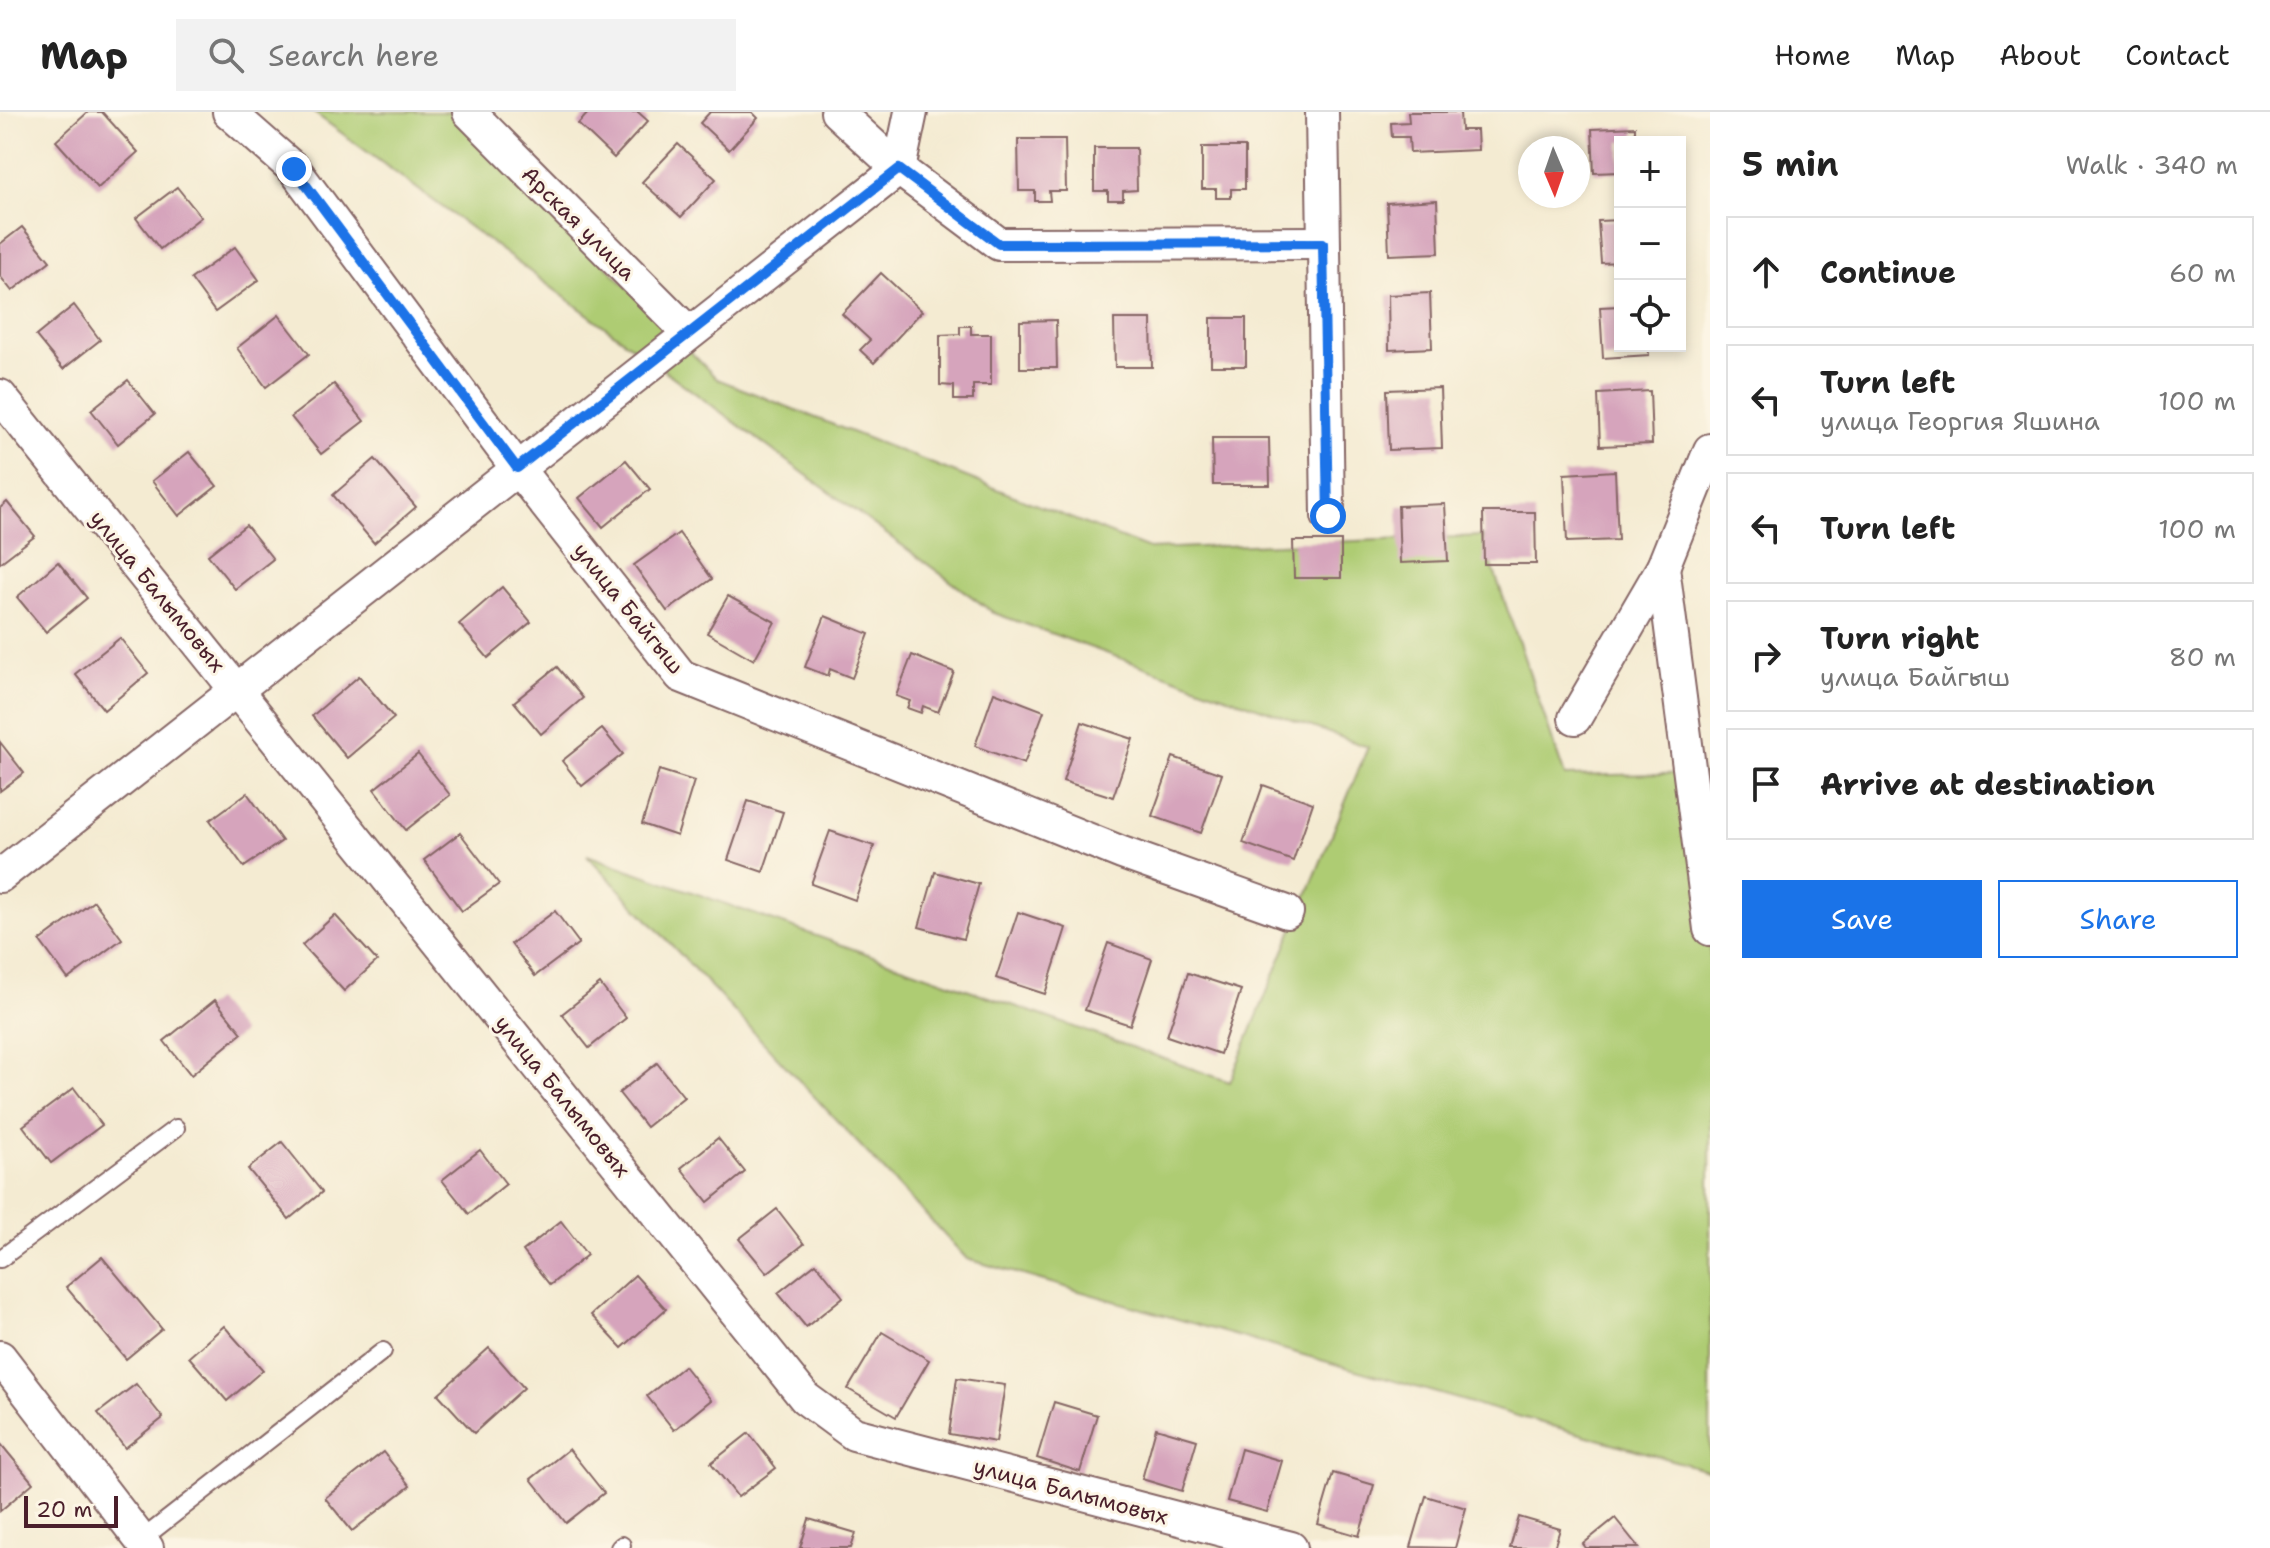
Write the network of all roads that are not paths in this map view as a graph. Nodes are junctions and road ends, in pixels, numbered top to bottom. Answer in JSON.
{"nodes":[{"id":1,"x":229,"y":112,"type":"edge"},
{"id":2,"x":469,"y":112,"type":"edge"},
{"id":3,"x":837,"y":112,"type":"edge"},
{"id":4,"x":911,"y":112,"type":"edge"},
{"id":5,"x":1322,"y":112,"type":"edge"},
{"id":6,"x":899,"y":169,"type":"junction"},
{"id":7,"x":1323,"y":243,"type":"junction"},
{"id":8,"x":689,"y":333,"type":"junction"},
{"id":9,"x":0,"y":396,"type":"edge"},
{"id":10,"x":1710,"y":450,"type":"edge"},
{"id":11,"x":517,"y":468,"type":"junction"},
{"id":12,"x":1328,"y":516,"type":"dead end"},
{"id":13,"x":1663,"y":567,"type":"junction"},
{"id":14,"x":237,"y":690,"type":"junction"},
{"id":15,"x":1575,"y":718,"type":"dead end"},
{"id":16,"x":0,"y":876,"type":"edge"},
{"id":17,"x":1287,"y":912,"type":"dead end"},
{"id":18,"x":1710,"y":929,"type":"edge"},
{"id":19,"x":176,"y":1128,"type":"dead end"},
{"id":20,"x":0,"y":1259,"type":"edge"},
{"id":21,"x":383,"y":1351,"type":"dead end"},
{"id":22,"x":0,"y":1357,"type":"edge"},
{"id":23,"x":144,"y":1544,"type":"edge"},
{"id":24,"x":1291,"y":1548,"type":"edge"}],
"edges":[{"from":1,"to":11,"type":"street","name":"улица Байгыш"},
{"from":2,"to":8,"type":"street","name":"Арская улица"},
{"from":3,"to":6,"type":"street"},
{"from":4,"to":6,"type":"street"},
{"from":5,"to":7,"type":"street"},
{"from":6,"to":7,"type":"street"},
{"from":6,"to":8,"type":"street"},
{"from":7,"to":12,"type":"street"},
{"from":8,"to":11,"type":"street"},
{"from":9,"to":14,"type":"street","name":"улица Балымовых"},
{"from":10,"to":13,"type":"street"},
{"from":11,"to":14,"type":"street"},
{"from":11,"to":17,"type":"street","name":"улица Байгыш"},
{"from":13,"to":15,"type":"street"},
{"from":13,"to":18,"type":"street"},
{"from":14,"to":16,"type":"street"},
{"from":14,"to":24,"type":"street","name":"улица Балымовых"},
{"from":19,"to":20,"type":"lane"},
{"from":21,"to":23,"type":"lane"},
{"from":22,"to":23,"type":"street"}]}
